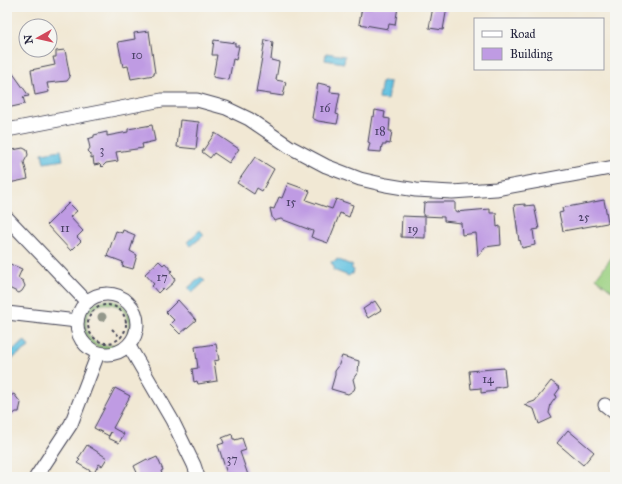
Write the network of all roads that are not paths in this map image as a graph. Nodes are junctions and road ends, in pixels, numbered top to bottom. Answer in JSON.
{"nodes":[{"id":1,"x":7,"y":130,"type":"edge"},
{"id":2,"x":615,"y":167,"type":"edge"},
{"id":3,"x":7,"y":218,"type":"edge"},
{"id":4,"x":87,"y":302,"type":"junction"},
{"id":5,"x":7,"y":313,"type":"edge"},
{"id":6,"x":77,"y":321,"type":"junction"},
{"id":7,"x":129,"y":346,"type":"junction"},
{"id":8,"x":97,"y":352,"type":"junction"},
{"id":9,"x":36,"y":477,"type":"edge"},
{"id":10,"x":198,"y":477,"type":"edge"}],
"edges":[{"from":1,"to":2,"type":"street"},
{"from":3,"to":4,"type":"street"},
{"from":4,"to":6,"type":"street"},
{"from":4,"to":7,"type":"street"},
{"from":5,"to":6,"type":"street"},
{"from":6,"to":8,"type":"street"},
{"from":7,"to":8,"type":"street"},
{"from":7,"to":10,"type":"street"},
{"from":8,"to":9,"type":"street"}]}
